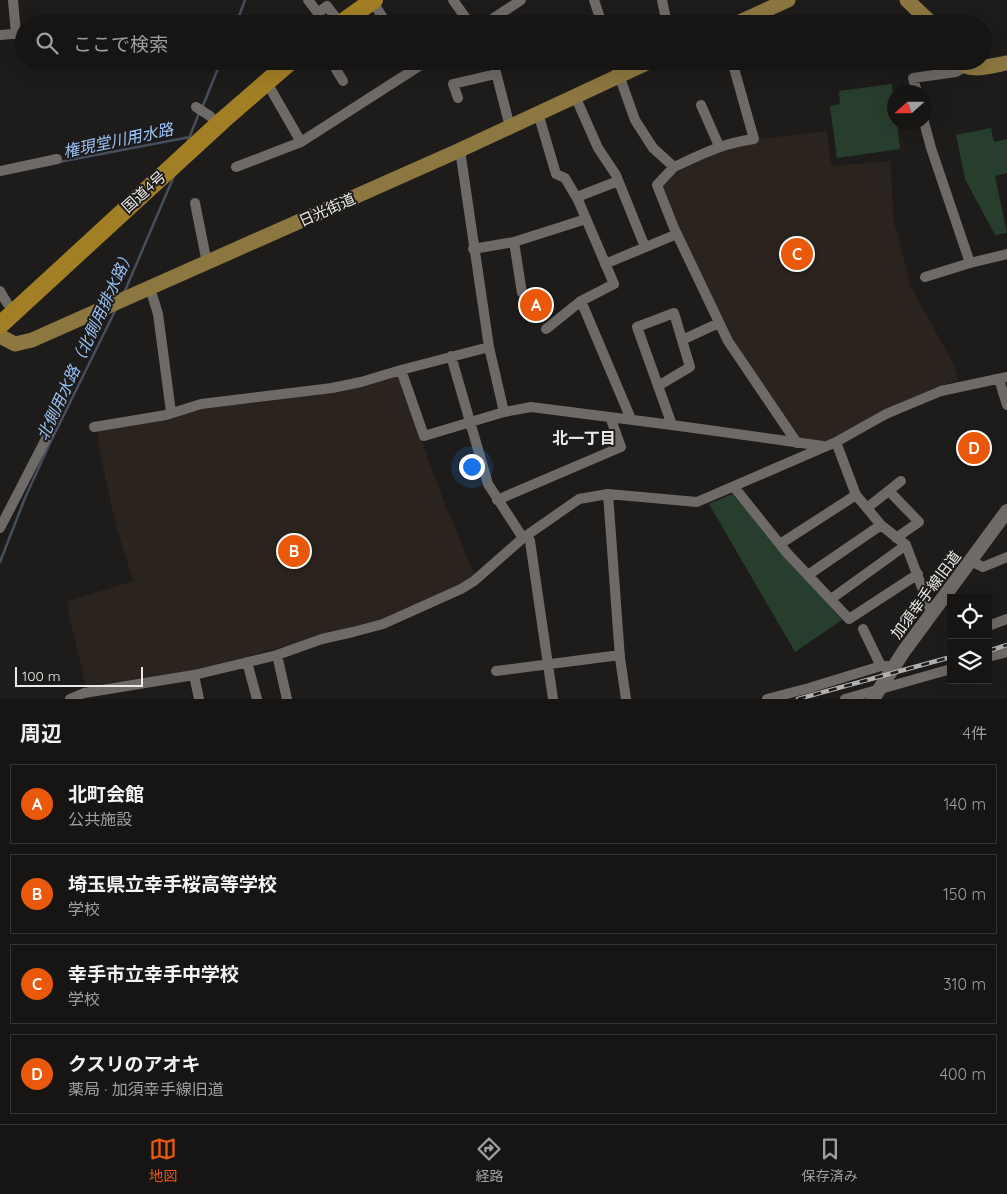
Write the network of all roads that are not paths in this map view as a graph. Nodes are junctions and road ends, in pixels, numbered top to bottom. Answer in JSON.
{"nodes":[{"id":1,"x":13,"y":0,"type":"edge"},
{"id":2,"x":308,"y":0,"type":"edge"},
{"id":3,"x":453,"y":0,"type":"edge"},
{"id":4,"x":521,"y":0,"type":"edge"},
{"id":5,"x":594,"y":0,"type":"edge"},
{"id":6,"x":662,"y":0,"type":"edge"},
{"id":7,"x":788,"y":0,"type":"edge"},
{"id":8,"x":373,"y":1,"type":"edge"},
{"id":9,"x":914,"y":2,"type":"edge"},
{"id":10,"x":327,"y":3,"type":"edge"},
{"id":11,"x":16,"y":15,"type":"edge"},
{"id":12,"x":334,"y":15,"type":"edge"},
{"id":13,"x":353,"y":15,"type":"edge"},
{"id":14,"x":382,"y":15,"type":"edge"},
{"id":15,"x":464,"y":15,"type":"edge"},
{"id":16,"x":499,"y":15,"type":"edge"},
{"id":17,"x":599,"y":15,"type":"edge"},
{"id":18,"x":665,"y":15,"type":"edge"},
{"id":19,"x":755,"y":15,"type":"edge"},
{"id":20,"x":925,"y":15,"type":"edge"},
{"id":21,"x":15,"y":34,"type":"edge"},
{"id":22,"x":0,"y":35,"type":"edge"},
{"id":23,"x":1007,"y":63,"type":"edge"},
{"id":24,"x":992,"y":65,"type":"edge"},
{"id":25,"x":280,"y":70,"type":"edge"},
{"id":26,"x":336,"y":70,"type":"edge"},
{"id":27,"x":407,"y":70,"type":"edge"},
{"id":28,"x":495,"y":70,"type":"edge"},
{"id":29,"x":614,"y":70,"type":"edge"},
{"id":30,"x":618,"y":70,"type":"edge"},
{"id":31,"x":735,"y":70,"type":"edge"},
{"id":32,"x":958,"y":70,"type":"edge"},
{"id":33,"x":496,"y":74,"type":"junction"},
{"id":34,"x":266,"y":81,"type":"junction"},
{"id":35,"x":343,"y":81,"type":"dead end"},
{"id":36,"x":915,"y":85,"type":"edge"},
{"id":37,"x":576,"y":96,"type":"junction"},
{"id":38,"x":458,"y":98,"type":"dead end"},
{"id":39,"x":701,"y":106,"type":"dead end"},
{"id":40,"x":196,"y":107,"type":"dead end"},
{"id":41,"x":538,"y":113,"type":"junction"},
{"id":42,"x":218,"y":125,"type":"junction"},
{"id":43,"x":510,"y":127,"type":"junction"},
{"id":44,"x":926,"y":130,"type":"edge"},
{"id":45,"x":301,"y":142,"type":"junction"},
{"id":46,"x":719,"y":146,"type":"junction"},
{"id":47,"x":460,"y":150,"type":"junction"},
{"id":48,"x":57,"y":159,"type":"dead end"},
{"id":49,"x":236,"y":167,"type":"dead end"},
{"id":50,"x":674,"y":167,"type":"junction"},
{"id":51,"x":0,"y":171,"type":"edge"},
{"id":52,"x":618,"y":181,"type":"junction"},
{"id":53,"x":577,"y":197,"type":"junction"},
{"id":54,"x":195,"y":204,"type":"dead end"},
{"id":55,"x":586,"y":219,"type":"junction"},
{"id":56,"x":677,"y":234,"type":"junction"},
{"id":57,"x":514,"y":242,"type":"junction"},
{"id":58,"x":645,"y":248,"type":"junction"},
{"id":59,"x":473,"y":249,"type":"junction"},
{"id":60,"x":1007,"y":254,"type":"edge"},
{"id":61,"x":207,"y":263,"type":"junction"},
{"id":62,"x":970,"y":263,"type":"junction"},
{"id":63,"x":605,"y":264,"type":"junction"},
{"id":64,"x":925,"y":277,"type":"dead end"},
{"id":65,"x":150,"y":288,"type":"junction"},
{"id":66,"x":0,"y":291,"type":"edge"},
{"id":67,"x":522,"y":292,"type":"dead end"},
{"id":68,"x":581,"y":301,"type":"junction"},
{"id":69,"x":14,"y":311,"type":"junction"},
{"id":70,"x":719,"y":323,"type":"junction"},
{"id":71,"x":0,"y":325,"type":"edge"},
{"id":72,"x":546,"y":329,"type":"dead end"},
{"id":73,"x":0,"y":336,"type":"edge"},
{"id":74,"x":682,"y":340,"type":"junction"},
{"id":75,"x":489,"y":347,"type":"junction"},
{"id":76,"x":451,"y":356,"type":"junction"},
{"id":77,"x":401,"y":370,"type":"junction"},
{"id":78,"x":1003,"y":378,"type":"edge"},
{"id":79,"x":658,"y":386,"type":"junction"},
{"id":80,"x":1007,"y":405,"type":"edge"},
{"id":81,"x":171,"y":412,"type":"junction"},
{"id":82,"x":504,"y":412,"type":"junction"},
{"id":83,"x":610,"y":417,"type":"junction"},
{"id":84,"x":631,"y":420,"type":"junction"},
{"id":85,"x":469,"y":422,"type":"junction"},
{"id":86,"x":672,"y":425,"type":"junction"},
{"id":87,"x":94,"y":427,"type":"dead end"},
{"id":88,"x":50,"y":430,"type":"dead end"},
{"id":89,"x":836,"y":442,"type":"junction"},
{"id":90,"x":797,"y":443,"type":"junction"},
{"id":91,"x":824,"y":446,"type":"junction"},
{"id":92,"x":901,"y":481,"type":"dead end"},
{"id":93,"x":734,"y":487,"type":"junction"},
{"id":94,"x":889,"y":491,"type":"junction"},
{"id":95,"x":608,"y":494,"type":"junction"},
{"id":96,"x":856,"y":495,"type":"junction"},
{"id":97,"x":497,"y":500,"type":"junction"},
{"id":98,"x":867,"y":508,"type":"junction"},
{"id":99,"x":1007,"y":511,"type":"edge"},
{"id":100,"x":881,"y":525,"type":"junction"},
{"id":101,"x":0,"y":528,"type":"edge"},
{"id":102,"x":525,"y":537,"type":"junction"},
{"id":103,"x":896,"y":538,"type":"junction"},
{"id":104,"x":780,"y":544,"type":"junction"},
{"id":105,"x":906,"y":545,"type":"junction"},
{"id":106,"x":1007,"y":557,"type":"edge"},
{"id":107,"x":971,"y":561,"type":"junction"},
{"id":108,"x":918,"y":574,"type":"junction"},
{"id":109,"x":808,"y":575,"type":"junction"},
{"id":110,"x":831,"y":598,"type":"junction"},
{"id":111,"x":932,"y":614,"type":"junction"},
{"id":112,"x":1007,"y":619,"type":"edge"},
{"id":113,"x":992,"y":625,"type":"edge"},
{"id":114,"x":863,"y":630,"type":"dead end"},
{"id":115,"x":1007,"y":652,"type":"edge"},
{"id":116,"x":277,"y":655,"type":"junction"},
{"id":117,"x":620,"y":655,"type":"junction"},
{"id":118,"x":992,"y":657,"type":"edge"},
{"id":119,"x":247,"y":662,"type":"junction"},
{"id":120,"x":549,"y":663,"type":"junction"},
{"id":121,"x":887,"y":666,"type":"junction"},
{"id":122,"x":947,"y":670,"type":"edge"},
{"id":123,"x":496,"y":671,"type":"dead end"},
{"id":124,"x":194,"y":675,"type":"junction"},
{"id":125,"x":879,"y":696,"type":"edge"},
{"id":126,"x":70,"y":699,"type":"edge"},
{"id":127,"x":199,"y":699,"type":"edge"},
{"id":128,"x":256,"y":699,"type":"edge"},
{"id":129,"x":287,"y":699,"type":"edge"},
{"id":130,"x":553,"y":699,"type":"edge"},
{"id":131,"x":626,"y":699,"type":"edge"},
{"id":132,"x":767,"y":699,"type":"edge"},
{"id":133,"x":844,"y":699,"type":"edge"}],
"edges":[{"from":1,"to":11,"type":"street"},
{"from":2,"to":10,"type":"street"},
{"from":3,"to":15,"type":"street"},
{"from":4,"to":16,"type":"street"},
{"from":5,"to":17,"type":"street"},
{"from":6,"to":18,"type":"street"},
{"from":7,"to":19,"type":"main road"},
{"from":8,"to":13,"type":"highway"},
{"from":8,"to":14,"type":"street"},
{"from":9,"to":20,"type":"main road"},
{"from":10,"to":12,"type":"street"},
{"from":21,"to":22,"type":"street"},
{"from":23,"to":24,"type":"main road"},
{"from":25,"to":34,"type":"highway","name":"国道4号"},
{"from":26,"to":35,"type":"street"},
{"from":27,"to":45,"type":"street"},
{"from":28,"to":33,"type":"street"},
{"from":29,"to":37,"type":"main road","name":"日光街道"},
{"from":30,"to":50,"type":"street"},
{"from":31,"to":46,"type":"street"},
{"from":32,"to":36,"type":"street"},
{"from":33,"to":38,"type":"street"},
{"from":33,"to":43,"type":"street"},
{"from":34,"to":42,"type":"highway","name":"国道4号"},
{"from":34,"to":45,"type":"street"},
{"from":37,"to":41,"type":"main road","name":"日光街道"},
{"from":37,"to":52,"type":"street"},
{"from":39,"to":46,"type":"street"},
{"from":40,"to":42,"type":"street"},
{"from":41,"to":43,"type":"main road","name":"日光街道"},
{"from":41,"to":53,"type":"street"},
{"from":42,"to":69,"type":"highway","name":"国道4号"},
{"from":43,"to":47,"type":"main road","name":"日光街道"},
{"from":44,"to":62,"type":"street"},
{"from":45,"to":49,"type":"street"},
{"from":46,"to":50,"type":"street"},
{"from":47,"to":59,"type":"street"},
{"from":47,"to":61,"type":"main road","name":"日光街道"},
{"from":48,"to":51,"type":"street"},
{"from":50,"to":56,"type":"street"},
{"from":52,"to":53,"type":"street"},
{"from":52,"to":58,"type":"street"},
{"from":53,"to":55,"type":"street"},
{"from":54,"to":61,"type":"street"},
{"from":55,"to":57,"type":"street"},
{"from":55,"to":63,"type":"street"},
{"from":56,"to":58,"type":"street"},
{"from":56,"to":70,"type":"street"},
{"from":57,"to":59,"type":"street"},
{"from":57,"to":67,"type":"street"},
{"from":58,"to":63,"type":"street"},
{"from":59,"to":75,"type":"street"},
{"from":60,"to":62,"type":"street"},
{"from":61,"to":65,"type":"main road","name":"日光街道"},
{"from":62,"to":64,"type":"street"},
{"from":63,"to":68,"type":"street"},
{"from":65,"to":73,"type":"main road","name":"日光街道"},
{"from":65,"to":81,"type":"street"},
{"from":66,"to":69,"type":"street"},
{"from":68,"to":72,"type":"street"},
{"from":68,"to":84,"type":"street"},
{"from":69,"to":71,"type":"highway","name":"国道4号"},
{"from":70,"to":74,"type":"street"},
{"from":70,"to":90,"type":"street"},
{"from":74,"to":79,"type":"street"},
{"from":74,"to":79,"type":"street"},
{"from":75,"to":76,"type":"street"},
{"from":75,"to":82,"type":"street"},
{"from":76,"to":77,"type":"street"},
{"from":76,"to":85,"type":"street"},
{"from":77,"to":81,"type":"street"},
{"from":77,"to":85,"type":"street"},
{"from":78,"to":80,"type":"street"},
{"from":78,"to":89,"type":"street"},
{"from":79,"to":86,"type":"street"},
{"from":81,"to":87,"type":"street"},
{"from":82,"to":83,"type":"street"},
{"from":82,"to":85,"type":"street"},
{"from":83,"to":84,"type":"street"},
{"from":83,"to":97,"type":"street"},
{"from":84,"to":86,"type":"street"},
{"from":85,"to":97,"type":"street"},
{"from":86,"to":90,"type":"street"},
{"from":88,"to":101,"type":"street"},
{"from":89,"to":91,"type":"street"},
{"from":89,"to":96,"type":"street"},
{"from":90,"to":91,"type":"street"},
{"from":91,"to":93,"type":"street"},
{"from":92,"to":94,"type":"street"},
{"from":93,"to":95,"type":"street"},
{"from":93,"to":104,"type":"street"},
{"from":94,"to":98,"type":"street"},
{"from":94,"to":103,"type":"street"},
{"from":95,"to":102,"type":"street"},
{"from":95,"to":117,"type":"street"},
{"from":96,"to":98,"type":"street"},
{"from":96,"to":104,"type":"street"},
{"from":97,"to":102,"type":"street"},
{"from":98,"to":100,"type":"street"},
{"from":99,"to":107,"type":"street","name":"加須幸手線旧道"},
{"from":100,"to":103,"type":"street"},
{"from":100,"to":109,"type":"street"},
{"from":102,"to":116,"type":"street"},
{"from":102,"to":120,"type":"street"},
{"from":103,"to":105,"type":"street"},
{"from":104,"to":109,"type":"street"},
{"from":105,"to":108,"type":"street"},
{"from":105,"to":110,"type":"street"},
{"from":106,"to":107,"type":"street"},
{"from":107,"to":111,"type":"street","name":"加須幸手線旧道"},
{"from":108,"to":110,"type":"street"},
{"from":108,"to":111,"type":"street"},
{"from":109,"to":110,"type":"street"},
{"from":111,"to":121,"type":"street","name":"加須幸手線旧道"},
{"from":112,"to":113,"type":"street"},
{"from":114,"to":121,"type":"street"},
{"from":115,"to":118,"type":"street"},
{"from":116,"to":119,"type":"street"},
{"from":116,"to":129,"type":"street"},
{"from":117,"to":120,"type":"street"},
{"from":117,"to":131,"type":"street"},
{"from":119,"to":124,"type":"street"},
{"from":119,"to":128,"type":"street"},
{"from":120,"to":123,"type":"street"},
{"from":120,"to":130,"type":"street"},
{"from":121,"to":125,"type":"street","name":"加須幸手線旧道"},
{"from":121,"to":132,"type":"street"},
{"from":122,"to":125,"type":"street"},
{"from":124,"to":126,"type":"street"},
{"from":124,"to":127,"type":"street"},
{"from":125,"to":133,"type":"street"}]}
